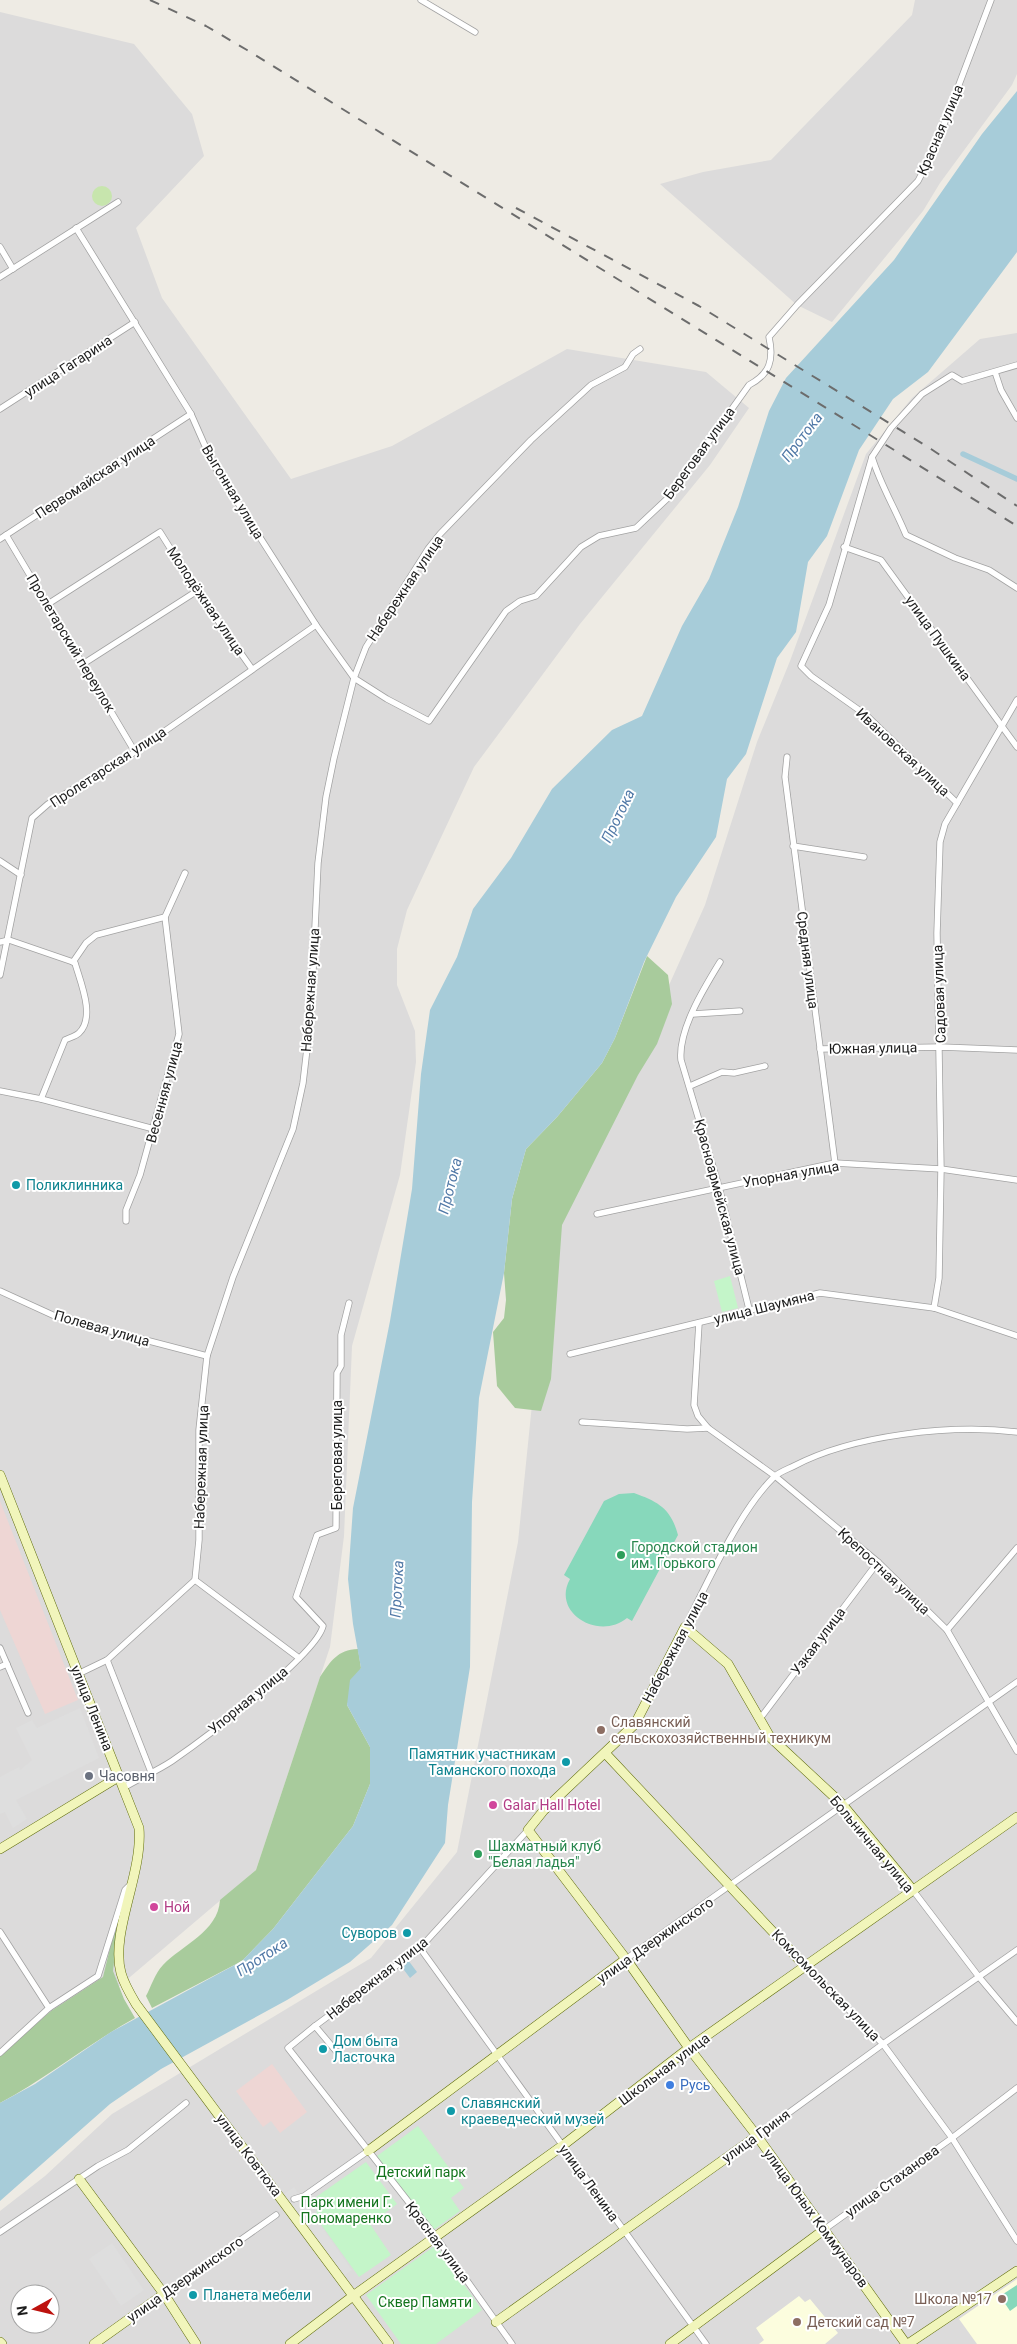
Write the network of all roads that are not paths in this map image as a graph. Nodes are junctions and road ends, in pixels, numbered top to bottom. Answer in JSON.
{"nodes":[{"id":1,"x":421,"y":0,"type":"edge"},
{"id":2,"x":991,"y":0,"type":"edge"},
{"id":3,"x":475,"y":32,"type":"dead end"},
{"id":4,"x":118,"y":202,"type":"dead end"},
{"id":5,"x":76,"y":228,"type":"junction"},
{"id":6,"x":0,"y":247,"type":"edge"},
{"id":7,"x":13,"y":269,"type":"junction"},
{"id":8,"x":0,"y":277,"type":"edge"},
{"id":9,"x":135,"y":322,"type":"junction"},
{"id":10,"x":640,"y":349,"type":"dead end"},
{"id":11,"x":1017,"y":366,"type":"edge"},
{"id":12,"x":995,"y":372,"type":"junction"},
{"id":13,"x":756,"y":382,"type":"joint"},
{"id":14,"x":0,"y":409,"type":"edge"},
{"id":15,"x":191,"y":414,"type":"junction"},
{"id":16,"x":1017,"y":418,"type":"edge"},
{"id":17,"x":872,"y":457,"type":"junction"},
{"id":18,"x":6,"y":535,"type":"junction"},
{"id":19,"x":0,"y":539,"type":"edge"},
{"id":20,"x":844,"y":548,"type":"junction"},
{"id":21,"x":1017,"y":588,"type":"edge"},
{"id":22,"x":197,"y":591,"type":"junction"},
{"id":23,"x":48,"y":604,"type":"junction"},
{"id":24,"x":316,"y":624,"type":"junction"},
{"id":25,"x":83,"y":664,"type":"junction"},
{"id":26,"x":252,"y":669,"type":"junction"},
{"id":27,"x":354,"y":678,"type":"junction"},
{"id":28,"x":1017,"y":700,"type":"edge"},
{"id":29,"x":429,"y":720,"type":"joint"},
{"id":30,"x":1002,"y":726,"type":"junction"},
{"id":31,"x":1017,"y":747,"type":"edge"},
{"id":32,"x":135,"y":752,"type":"junction"},
{"id":33,"x":787,"y":757,"type":"dead end"},
{"id":34,"x":957,"y":803,"type":"junction"},
{"id":35,"x":793,"y":846,"type":"junction"},
{"id":36,"x":864,"y":856,"type":"dead end"},
{"id":37,"x":0,"y":861,"type":"edge"},
{"id":38,"x":185,"y":873,"type":"dead end"},
{"id":39,"x":21,"y":876,"type":"junction"},
{"id":40,"x":165,"y":917,"type":"junction"},
{"id":41,"x":9,"y":940,"type":"junction"},
{"id":42,"x":0,"y":942,"type":"edge"},
{"id":43,"x":73,"y":962,"type":"junction"},
{"id":44,"x":720,"y":962,"type":"dead end"},
{"id":45,"x":0,"y":975,"type":"edge"},
{"id":46,"x":740,"y":1011,"type":"dead end"},
{"id":47,"x":693,"y":1014,"type":"junction"},
{"id":48,"x":940,"y":1047,"type":"junction"},
{"id":49,"x":820,"y":1049,"type":"junction"},
{"id":50,"x":1017,"y":1050,"type":"edge"},
{"id":51,"x":765,"y":1066,"type":"dead end"},
{"id":52,"x":690,"y":1086,"type":"junction"},
{"id":53,"x":0,"y":1091,"type":"edge"},
{"id":54,"x":41,"y":1099,"type":"junction"},
{"id":55,"x":154,"y":1129,"type":"junction"},
{"id":56,"x":835,"y":1164,"type":"junction"},
{"id":57,"x":941,"y":1169,"type":"junction"},
{"id":58,"x":1017,"y":1180,"type":"edge"},
{"id":59,"x":719,"y":1187,"type":"junction"},
{"id":60,"x":597,"y":1214,"type":"dead end"},
{"id":61,"x":126,"y":1221,"type":"dead end"},
{"id":62,"x":0,"y":1291,"type":"edge"},
{"id":63,"x":349,"y":1303,"type":"dead end"},
{"id":64,"x":934,"y":1308,"type":"junction"},
{"id":65,"x":749,"y":1309,"type":"junction"},
{"id":66,"x":699,"y":1324,"type":"junction"},
{"id":67,"x":1017,"y":1336,"type":"edge"},
{"id":68,"x":570,"y":1354,"type":"dead end"},
{"id":69,"x":207,"y":1356,"type":"junction"},
{"id":70,"x":582,"y":1422,"type":"dead end"},
{"id":71,"x":708,"y":1428,"type":"junction"},
{"id":72,"x":1017,"y":1432,"type":"edge"},
{"id":73,"x":0,"y":1475,"type":"edge"},
{"id":74,"x":775,"y":1476,"type":"junction"},
{"id":75,"x":1017,"y":1548,"type":"edge"},
{"id":76,"x":878,"y":1562,"type":"junction"},
{"id":77,"x":195,"y":1580,"type":"junction"},
{"id":78,"x":297,"y":1592,"type":"joint"},
{"id":79,"x":685,"y":1627,"type":"junction"},
{"id":80,"x":947,"y":1630,"type":"junction"},
{"id":81,"x":0,"y":1648,"type":"edge"},
{"id":82,"x":299,"y":1658,"type":"junction"},
{"id":83,"x":106,"y":1660,"type":"junction"},
{"id":84,"x":7,"y":1664,"type":"junction"},
{"id":85,"x":0,"y":1667,"type":"edge"},
{"id":86,"x":78,"y":1674,"type":"junction"},
{"id":87,"x":1017,"y":1682,"type":"edge"},
{"id":88,"x":988,"y":1702,"type":"junction"},
{"id":89,"x":28,"y":1713,"type":"dead end"},
{"id":90,"x":759,"y":1720,"type":"junction"},
{"id":91,"x":1017,"y":1751,"type":"edge"},
{"id":92,"x":605,"y":1753,"type":"junction"},
{"id":93,"x":151,"y":1772,"type":"junction"},
{"id":94,"x":120,"y":1776,"type":"junction"},
{"id":95,"x":125,"y":1787,"type":"junction"},
{"id":96,"x":842,"y":1804,"type":"junction"},
{"id":97,"x":1017,"y":1817,"type":"edge"},
{"id":98,"x":528,"y":1830,"type":"junction"},
{"id":99,"x":0,"y":1849,"type":"edge"},
{"id":100,"x":133,"y":1882,"type":"junction"},
{"id":101,"x":731,"y":1886,"type":"junction"},
{"id":102,"x":912,"y":1889,"type":"junction"},
{"id":103,"x":0,"y":1932,"type":"edge"},
{"id":104,"x":420,"y":1948,"type":"junction"},
{"id":105,"x":1017,"y":1950,"type":"edge"},
{"id":106,"x":626,"y":1959,"type":"junction"},
{"id":107,"x":805,"y":1966,"type":"junction"},
{"id":108,"x":979,"y":1978,"type":"junction"},
{"id":109,"x":136,"y":2004,"type":"joint"},
{"id":110,"x":49,"y":2008,"type":"junction"},
{"id":111,"x":1017,"y":2022,"type":"edge"},
{"id":112,"x":315,"y":2026,"type":"junction"},
{"id":113,"x":883,"y":2044,"type":"junction"},
{"id":114,"x":288,"y":2048,"type":"joint"},
{"id":115,"x":689,"y":2048,"type":"junction"},
{"id":116,"x":336,"y":2051,"type":"dead end"},
{"id":117,"x":0,"y":2053,"type":"edge"},
{"id":118,"x":498,"y":2054,"type":"junction"},
{"id":119,"x":1017,"y":2088,"type":"edge"},
{"id":120,"x":186,"y":2103,"type":"dead end"},
{"id":121,"x":757,"y":2136,"type":"junction"},
{"id":122,"x":952,"y":2138,"type":"junction"},
{"id":123,"x":562,"y":2146,"type":"junction"},
{"id":124,"x":368,"y":2151,"type":"junction"},
{"id":125,"x":79,"y":2179,"type":"junction"},
{"id":126,"x":294,"y":2199,"type":"dead end"},
{"id":127,"x":276,"y":2215,"type":"dead end"},
{"id":128,"x":624,"y":2230,"type":"junction"},
{"id":129,"x":825,"y":2230,"type":"junction"},
{"id":130,"x":0,"y":2232,"type":"edge"},
{"id":131,"x":436,"y":2237,"type":"junction"},
{"id":132,"x":1017,"y":2242,"type":"edge"},
{"id":133,"x":1017,"y":2271,"type":"edge"},
{"id":134,"x":164,"y":2294,"type":"junction"},
{"id":135,"x":353,"y":2296,"type":"junction"},
{"id":136,"x":496,"y":2322,"type":"junction"},
{"id":137,"x":693,"y":2327,"type":"junction"},
{"id":138,"x":94,"y":2344,"type":"edge"},
{"id":139,"x":196,"y":2344,"type":"edge"},
{"id":140,"x":290,"y":2344,"type":"edge"},
{"id":141,"x":389,"y":2344,"type":"edge"},
{"id":142,"x":512,"y":2344,"type":"edge"},
{"id":143,"x":670,"y":2344,"type":"edge"},
{"id":144,"x":706,"y":2344,"type":"edge"},
{"id":145,"x":907,"y":2344,"type":"edge"}],
"edges":[{"from":1,"to":3,"type":"street"},
{"from":2,"to":13,"type":"street","name":"Красная улица"},
{"from":4,"to":5,"type":"street"},
{"from":5,"to":7,"type":"street"},
{"from":5,"to":9,"type":"street","name":"Выгонная улица"},
{"from":6,"to":7,"type":"street"},
{"from":7,"to":8,"type":"street"},
{"from":9,"to":14,"type":"street","name":"улица Гагарина"},
{"from":9,"to":15,"type":"street","name":"Выгонная улица"},
{"from":10,"to":27,"type":"street","name":"Набережная улица"},
{"from":11,"to":12,"type":"street"},
{"from":12,"to":16,"type":"street"},
{"from":12,"to":17,"type":"street"},
{"from":13,"to":29,"type":"street","name":"Береговая улица"},
{"from":15,"to":18,"type":"street","name":"Первомайская улица"},
{"from":15,"to":24,"type":"street","name":"Выгонная улица"},
{"from":17,"to":20,"type":"street"},
{"from":17,"to":21,"type":"street"},
{"from":18,"to":19,"type":"street","name":"Первомайская улица"},
{"from":18,"to":23,"type":"street","name":"Пролетарский переулок"},
{"from":20,"to":30,"type":"street","name":"улица Пушкина"},
{"from":20,"to":34,"type":"street","name":"Ивановская улица"},
{"from":22,"to":23,"type":"street","name":"Молодёжная улица"},
{"from":22,"to":25,"type":"street"},
{"from":22,"to":26,"type":"street","name":"Молодёжная улица"},
{"from":23,"to":25,"type":"street","name":"Пролетарский переулок"},
{"from":24,"to":26,"type":"street","name":"Пролетарская улица"},
{"from":24,"to":27,"type":"street","name":"Выгонная улица"},
{"from":25,"to":32,"type":"street","name":"Пролетарский переулок"},
{"from":26,"to":32,"type":"street","name":"Пролетарская улица"},
{"from":27,"to":29,"type":"street","name":"Выгонная улица"},
{"from":27,"to":69,"type":"street","name":"Набережная улица"},
{"from":28,"to":30,"type":"street","name":"Садовая улица"},
{"from":30,"to":31,"type":"street","name":"улица Пушкина"},
{"from":30,"to":34,"type":"street","name":"Садовая улица"},
{"from":32,"to":39,"type":"street","name":"Пролетарская улица"},
{"from":33,"to":35,"type":"street","name":"Средняя улица"},
{"from":34,"to":48,"type":"street","name":"Садовая улица"},
{"from":35,"to":36,"type":"street"},
{"from":35,"to":49,"type":"street","name":"Средняя улица"},
{"from":37,"to":39,"type":"street"},
{"from":38,"to":40,"type":"street"},
{"from":39,"to":41,"type":"street","name":"Пролетарская улица"},
{"from":40,"to":43,"type":"street"},
{"from":40,"to":55,"type":"street","name":"Весенняя улица"},
{"from":41,"to":42,"type":"street"},
{"from":41,"to":43,"type":"street"},
{"from":41,"to":45,"type":"street","name":"Пролетарская улица"},
{"from":43,"to":54,"type":"street"},
{"from":44,"to":47,"type":"street","name":"Красноармейская улица"},
{"from":46,"to":47,"type":"street"},
{"from":47,"to":52,"type":"street","name":"Красноармейская улица"},
{"from":48,"to":49,"type":"street","name":"Южная улица"},
{"from":48,"to":50,"type":"street","name":"Южная улица"},
{"from":48,"to":57,"type":"street","name":"Садовая улица"},
{"from":49,"to":56,"type":"street","name":"Средняя улица"},
{"from":51,"to":52,"type":"street"},
{"from":52,"to":59,"type":"street","name":"Красноармейская улица"},
{"from":53,"to":54,"type":"street"},
{"from":54,"to":55,"type":"street"},
{"from":55,"to":61,"type":"street","name":"Весенняя улица"},
{"from":56,"to":57,"type":"street","name":"Упорная улица"},
{"from":56,"to":59,"type":"street","name":"Упорная улица"},
{"from":57,"to":58,"type":"street","name":"Упорная улица"},
{"from":57,"to":64,"type":"street","name":"Садовая улица"},
{"from":59,"to":60,"type":"street","name":"Упорная улица"},
{"from":59,"to":65,"type":"street","name":"Красноармейская улица"},
{"from":62,"to":69,"type":"street","name":"Полевая улица"},
{"from":63,"to":78,"type":"street","name":"Береговая улица"},
{"from":64,"to":65,"type":"street","name":"улица Шаумяна"},
{"from":64,"to":67,"type":"street","name":"улица Шаумяна"},
{"from":65,"to":66,"type":"street","name":"улица Шаумяна"},
{"from":66,"to":68,"type":"street","name":"улица Шаумяна"},
{"from":66,"to":71,"type":"street","name":"Крепостная улица"},
{"from":69,"to":77,"type":"street","name":"Набережная улица"},
{"from":70,"to":71,"type":"street"},
{"from":71,"to":74,"type":"street","name":"Крепостная улица"},
{"from":72,"to":74,"type":"street"},
{"from":73,"to":86,"type":"street","name":"улица Ленина"},
{"from":74,"to":76,"type":"street","name":"Крепостная улица"},
{"from":74,"to":79,"type":"street","name":"Набережная улица"},
{"from":75,"to":80,"type":"street"},
{"from":76,"to":80,"type":"street","name":"Крепостная улица"},
{"from":76,"to":90,"type":"street","name":"Узкая улица"},
{"from":77,"to":82,"type":"street"},
{"from":77,"to":83,"type":"street"},
{"from":78,"to":82,"type":"street","name":"Упорная улица"},
{"from":79,"to":90,"type":"street","name":"Больничная улица"},
{"from":79,"to":92,"type":"street","name":"Набережная улица"},
{"from":80,"to":88,"type":"street","name":"Крепостная улица"},
{"from":81,"to":84,"type":"street"},
{"from":82,"to":93,"type":"street","name":"Упорная улица"},
{"from":83,"to":86,"type":"street"},
{"from":83,"to":93,"type":"street"},
{"from":84,"to":85,"type":"street"},
{"from":84,"to":89,"type":"street"},
{"from":86,"to":94,"type":"street","name":"улица Ленина"},
{"from":87,"to":88,"type":"street","name":"улица Дзержинского"},
{"from":88,"to":91,"type":"street","name":"Крепостная улица"},
{"from":88,"to":96,"type":"street","name":"улица Дзержинского"},
{"from":90,"to":96,"type":"street","name":"Больничная улица"},
{"from":92,"to":98,"type":"street","name":"Набережная улица"},
{"from":92,"to":101,"type":"street","name":"Комсомольская улица"},
{"from":93,"to":95,"type":"street","name":"Упорная улица"},
{"from":94,"to":95,"type":"street","name":"улица Ленина"},
{"from":94,"to":99,"type":"street"},
{"from":95,"to":100,"type":"street","name":"улица Ленина"},
{"from":96,"to":101,"type":"street","name":"улица Дзержинского"},
{"from":96,"to":102,"type":"street","name":"Больничная улица"},
{"from":97,"to":102,"type":"street","name":"Школьная улица"},
{"from":98,"to":104,"type":"street","name":"Набережная улица"},
{"from":98,"to":106,"type":"street","name":"улица Юных Коммунаров"},
{"from":100,"to":109,"type":"street","name":"улица Ленина"},
{"from":100,"to":110,"type":"street"},
{"from":101,"to":106,"type":"street","name":"улица Дзержинского"},
{"from":101,"to":107,"type":"street","name":"Комсомольская улица"},
{"from":102,"to":107,"type":"street","name":"Школьная улица"},
{"from":102,"to":108,"type":"street","name":"Больничная улица"},
{"from":103,"to":110,"type":"street"},
{"from":104,"to":112,"type":"street","name":"Набережная улица"},
{"from":104,"to":118,"type":"street","name":"улица Ленина"},
{"from":105,"to":108,"type":"street","name":"улица Гриня"},
{"from":106,"to":115,"type":"street","name":"улица Юных Коммунаров"},
{"from":106,"to":118,"type":"street","name":"улица Дзержинского"},
{"from":107,"to":113,"type":"street","name":"Комсомольская улица"},
{"from":107,"to":115,"type":"street","name":"Школьная улица"},
{"from":108,"to":111,"type":"street","name":"Больничная улица"},
{"from":108,"to":113,"type":"street","name":"улица Гриня"},
{"from":109,"to":135,"type":"street","name":"улица Ковтюха"},
{"from":110,"to":117,"type":"street"},
{"from":112,"to":114,"type":"street","name":"Набережная улица"},
{"from":112,"to":116,"type":"street"},
{"from":113,"to":121,"type":"street","name":"улица Гриня"},
{"from":113,"to":122,"type":"street","name":"Комсомольская улица"},
{"from":114,"to":124,"type":"street","name":"Красная улица"},
{"from":115,"to":121,"type":"street","name":"улица Юных Коммунаров"},
{"from":115,"to":123,"type":"street","name":"Школьная улица"},
{"from":118,"to":123,"type":"street","name":"улица Ленина"},
{"from":118,"to":124,"type":"street","name":"улица Дзержинского"},
{"from":119,"to":122,"type":"street","name":"улица Стаханова"},
{"from":120,"to":125,"type":"street"},
{"from":121,"to":128,"type":"street","name":"улица Гриня"},
{"from":121,"to":129,"type":"street","name":"улица Юных Коммунаров"},
{"from":122,"to":129,"type":"street","name":"улица Стаханова"},
{"from":122,"to":132,"type":"street","name":"Комсомольская улица"},
{"from":123,"to":128,"type":"street","name":"улица Ленина"},
{"from":123,"to":131,"type":"street","name":"Школьная улица"},
{"from":124,"to":126,"type":"street","name":"улица Дзержинского"},
{"from":124,"to":131,"type":"street","name":"Красная улица"},
{"from":125,"to":130,"type":"street"},
{"from":125,"to":134,"type":"street"},
{"from":127,"to":134,"type":"street","name":"улица Дзержинского"},
{"from":128,"to":136,"type":"street","name":"улица Гриня"},
{"from":128,"to":137,"type":"street","name":"улица Ленина"},
{"from":129,"to":137,"type":"street","name":"улица Стаханова"},
{"from":129,"to":145,"type":"street","name":"улица Юных Коммунаров"},
{"from":131,"to":135,"type":"street","name":"Школьная улица"},
{"from":131,"to":136,"type":"street","name":"Красная улица"},
{"from":133,"to":145,"type":"street"},
{"from":134,"to":138,"type":"street","name":"улица Дзержинского"},
{"from":134,"to":139,"type":"street"},
{"from":135,"to":140,"type":"street","name":"Школьная улица"},
{"from":135,"to":141,"type":"street","name":"улица Ковтюха"},
{"from":136,"to":142,"type":"street","name":"Красная улица"},
{"from":137,"to":143,"type":"street","name":"улица Стаханова"},
{"from":137,"to":144,"type":"street","name":"улица Ленина"}]}
